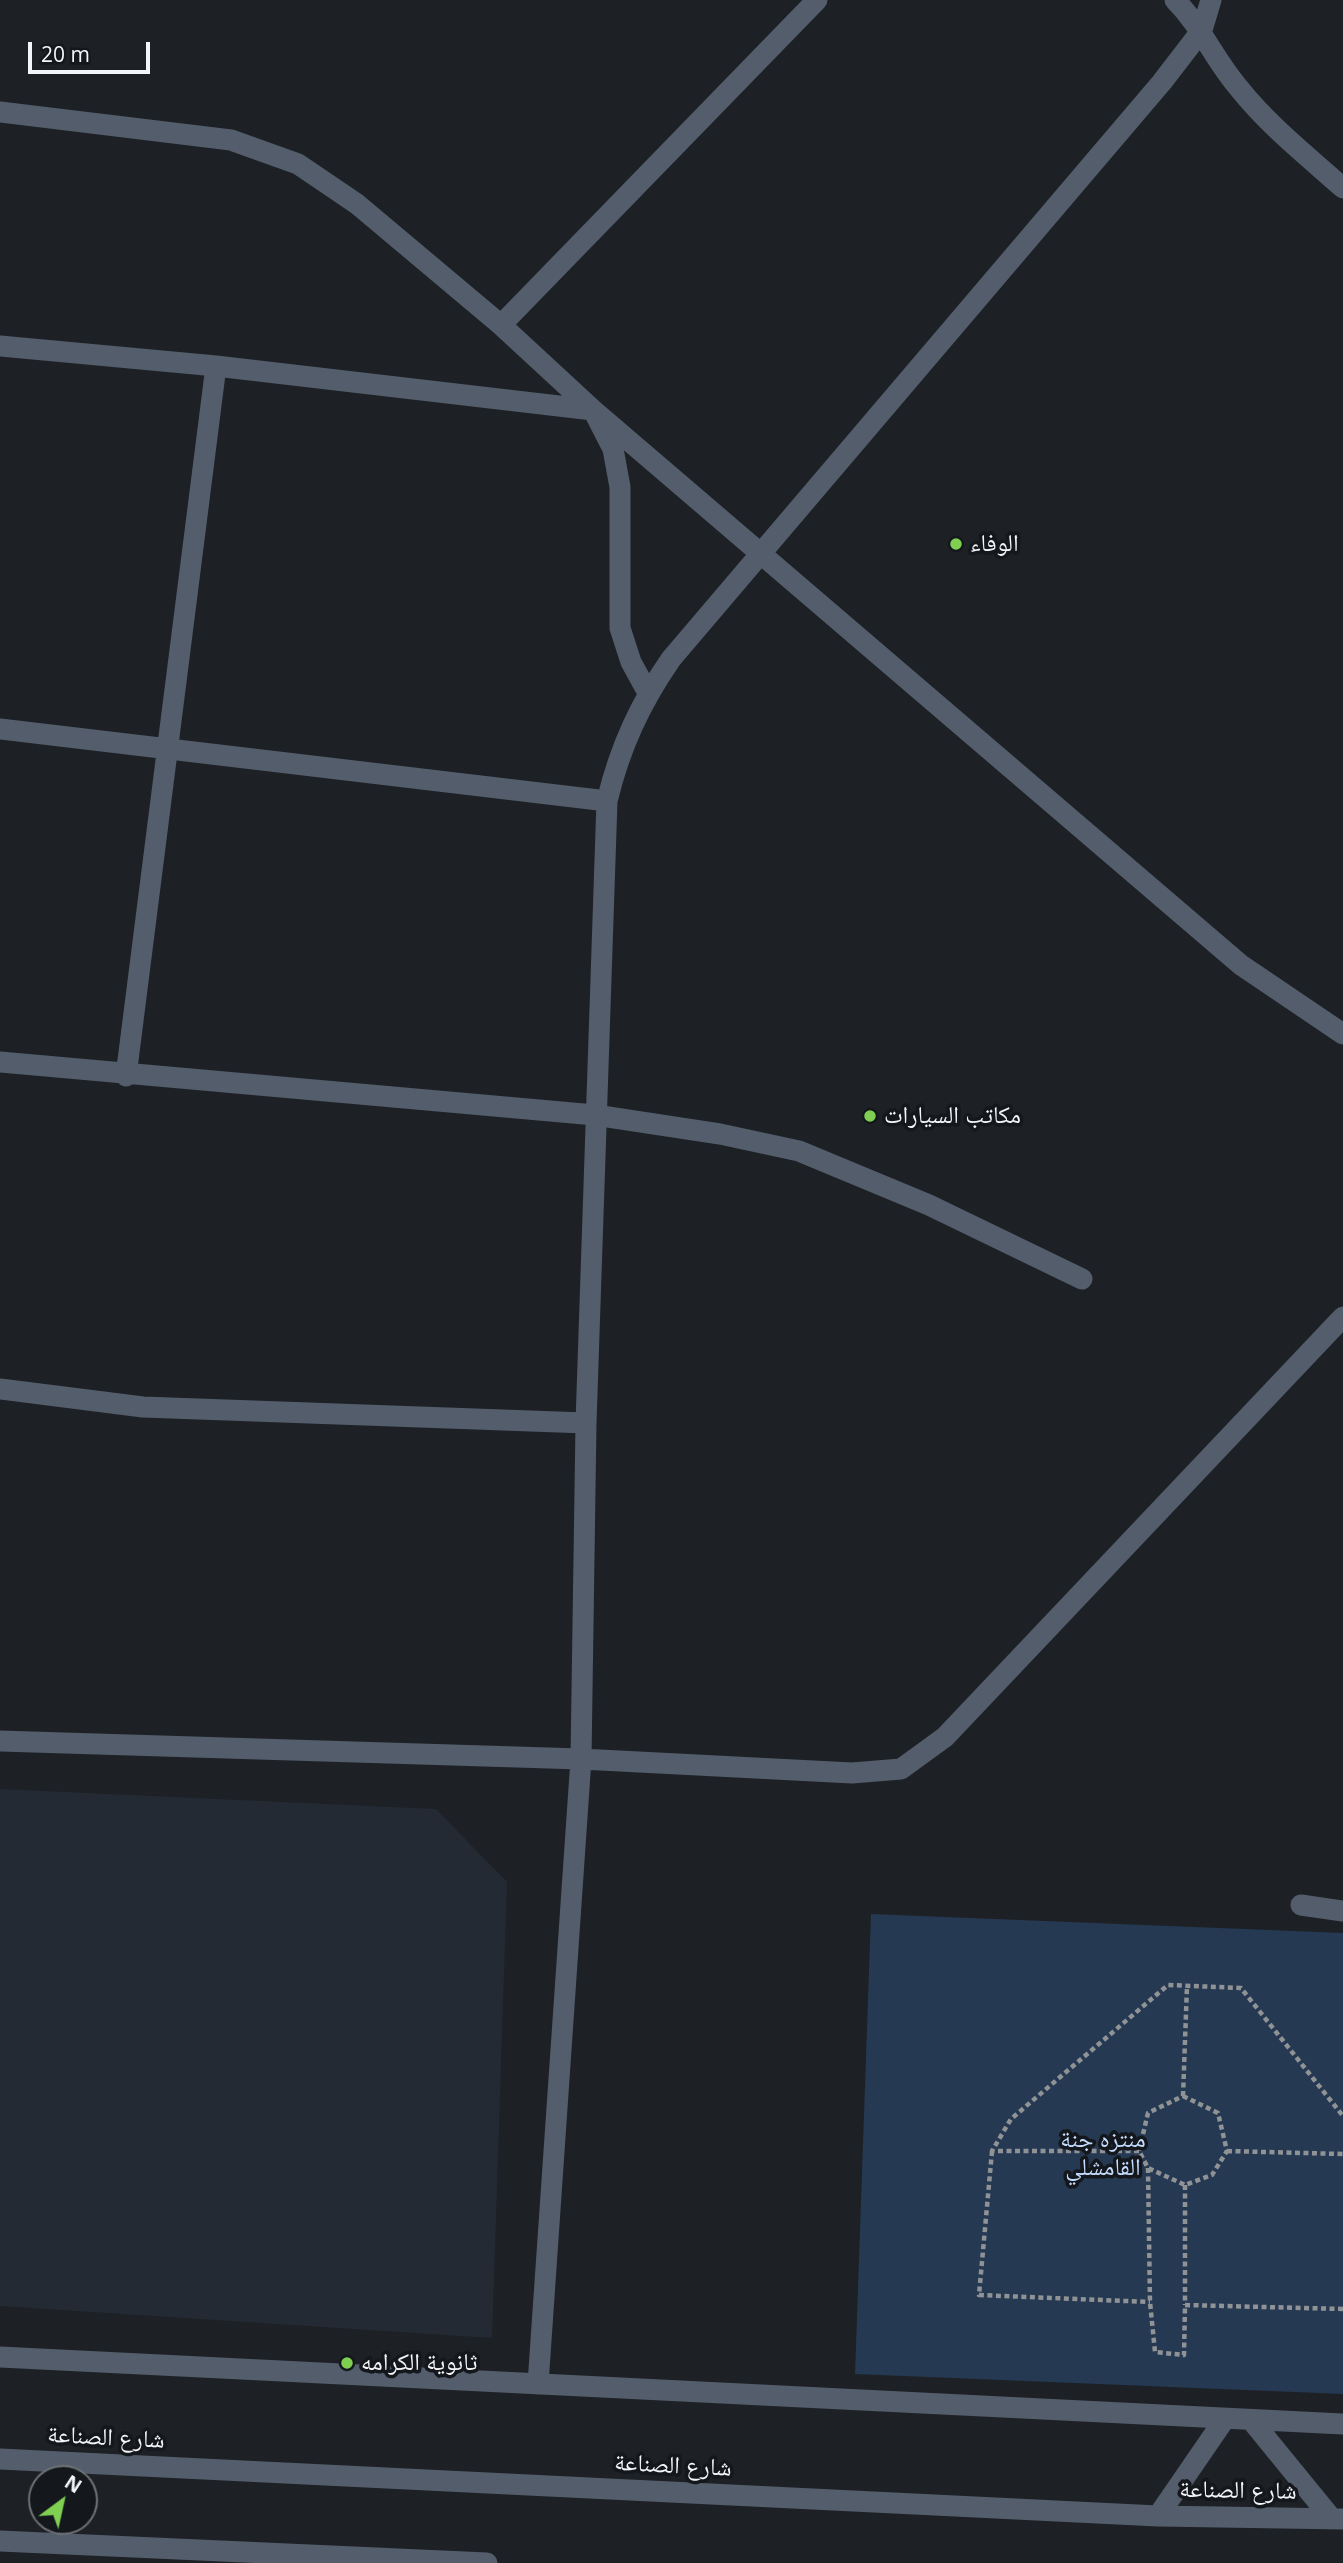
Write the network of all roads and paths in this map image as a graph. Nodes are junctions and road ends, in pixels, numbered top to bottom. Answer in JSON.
{"nodes":[{"id":1,"x":817,"y":0,"type":"edge"},
{"id":2,"x":1175,"y":0,"type":"edge"},
{"id":3,"x":1211,"y":0,"type":"edge"},
{"id":4,"x":1202,"y":30,"type":"junction"},
{"id":5,"x":0,"y":112,"type":"edge"},
{"id":6,"x":1343,"y":188,"type":"edge"},
{"id":7,"x":501,"y":325,"type":"junction"},
{"id":8,"x":0,"y":346,"type":"edge"},
{"id":9,"x":216,"y":366,"type":"junction"},
{"id":10,"x":593,"y":410,"type":"junction"},
{"id":11,"x":760,"y":554,"type":"junction"},
{"id":12,"x":648,"y":693,"type":"junction"},
{"id":13,"x":0,"y":729,"type":"edge"},
{"id":14,"x":166,"y":748,"type":"junction"},
{"id":15,"x":607,"y":800,"type":"junction"},
{"id":16,"x":1343,"y":1034,"type":"edge"},
{"id":17,"x":0,"y":1062,"type":"edge"},
{"id":18,"x":126,"y":1076,"type":"junction"},
{"id":19,"x":595,"y":1115,"type":"junction"},
{"id":20,"x":1082,"y":1279,"type":"dead end"},
{"id":21,"x":1343,"y":1317,"type":"edge"},
{"id":22,"x":0,"y":1389,"type":"edge"},
{"id":23,"x":586,"y":1423,"type":"junction"},
{"id":24,"x":0,"y":1741,"type":"edge"},
{"id":25,"x":581,"y":1759,"type":"junction"},
{"id":26,"x":1301,"y":1905,"type":"dead end"},
{"id":27,"x":1343,"y":1911,"type":"edge"},
{"id":28,"x":1187,"y":1986,"type":"junction"},
{"id":29,"x":1183,"y":2096,"type":"junction"},
{"id":30,"x":1343,"y":2116,"type":"edge"},
{"id":31,"x":992,"y":2151,"type":"junction"},
{"id":32,"x":1139,"y":2151,"type":"junction"},
{"id":33,"x":1227,"y":2151,"type":"junction"},
{"id":34,"x":1343,"y":2154,"type":"edge"},
{"id":35,"x":1148,"y":2168,"type":"junction"},
{"id":36,"x":1185,"y":2185,"type":"junction"},
{"id":37,"x":1150,"y":2302,"type":"junction"},
{"id":38,"x":1185,"y":2305,"type":"junction"},
{"id":39,"x":1343,"y":2309,"type":"edge"},
{"id":40,"x":0,"y":2357,"type":"edge"},
{"id":41,"x":538,"y":2384,"type":"junction"},
{"id":42,"x":1224,"y":2420,"type":"junction"},
{"id":43,"x":1252,"y":2421,"type":"junction"},
{"id":44,"x":1343,"y":2424,"type":"edge"},
{"id":45,"x":0,"y":2459,"type":"edge"},
{"id":46,"x":1158,"y":2516,"type":"junction"},
{"id":47,"x":1338,"y":2519,"type":"edge"},
{"id":48,"x":0,"y":2541,"type":"edge"},
{"id":49,"x":487,"y":2563,"type":"edge"}],
"edges":[{"from":1,"to":7,"type":"street"},
{"from":2,"to":4,"type":"street"},
{"from":3,"to":4,"type":"street"},
{"from":4,"to":6,"type":"street"},
{"from":4,"to":11,"type":"street"},
{"from":5,"to":7,"type":"street"},
{"from":7,"to":10,"type":"street"},
{"from":8,"to":9,"type":"street"},
{"from":9,"to":10,"type":"street"},
{"from":9,"to":14,"type":"street"},
{"from":10,"to":11,"type":"street"},
{"from":10,"to":12,"type":"street"},
{"from":11,"to":12,"type":"street"},
{"from":11,"to":16,"type":"street"},
{"from":12,"to":15,"type":"street"},
{"from":13,"to":14,"type":"street"},
{"from":14,"to":15,"type":"street"},
{"from":14,"to":18,"type":"street"},
{"from":15,"to":19,"type":"street"},
{"from":17,"to":18,"type":"street"},
{"from":18,"to":19,"type":"street"},
{"from":19,"to":20,"type":"street"},
{"from":19,"to":23,"type":"street"},
{"from":21,"to":25,"type":"street"},
{"from":22,"to":23,"type":"street"},
{"from":23,"to":25,"type":"street"},
{"from":24,"to":25,"type":"street"},
{"from":25,"to":41,"type":"street"},
{"from":26,"to":27,"type":"street"},
{"from":28,"to":29,"type":"path"},
{"from":28,"to":30,"type":"path"},
{"from":28,"to":31,"type":"path"},
{"from":29,"to":32,"type":"path"},
{"from":29,"to":33,"type":"path"},
{"from":31,"to":32,"type":"path"},
{"from":31,"to":37,"type":"path"},
{"from":32,"to":35,"type":"path"},
{"from":33,"to":34,"type":"path"},
{"from":33,"to":36,"type":"path"},
{"from":35,"to":36,"type":"path"},
{"from":35,"to":37,"type":"path"},
{"from":36,"to":38,"type":"path"},
{"from":37,"to":38,"type":"path"},
{"from":38,"to":39,"type":"path"},
{"from":40,"to":41,"type":"street"},
{"from":41,"to":42,"type":"street"},
{"from":42,"to":43,"type":"street"},
{"from":42,"to":46,"type":"street"},
{"from":43,"to":44,"type":"street"},
{"from":43,"to":47,"type":"street"},
{"from":45,"to":46,"type":"street","name":"شارع الصناعة"},
{"from":46,"to":47,"type":"street","name":"شارع الصناعة"},
{"from":48,"to":49,"type":"street"}]}
